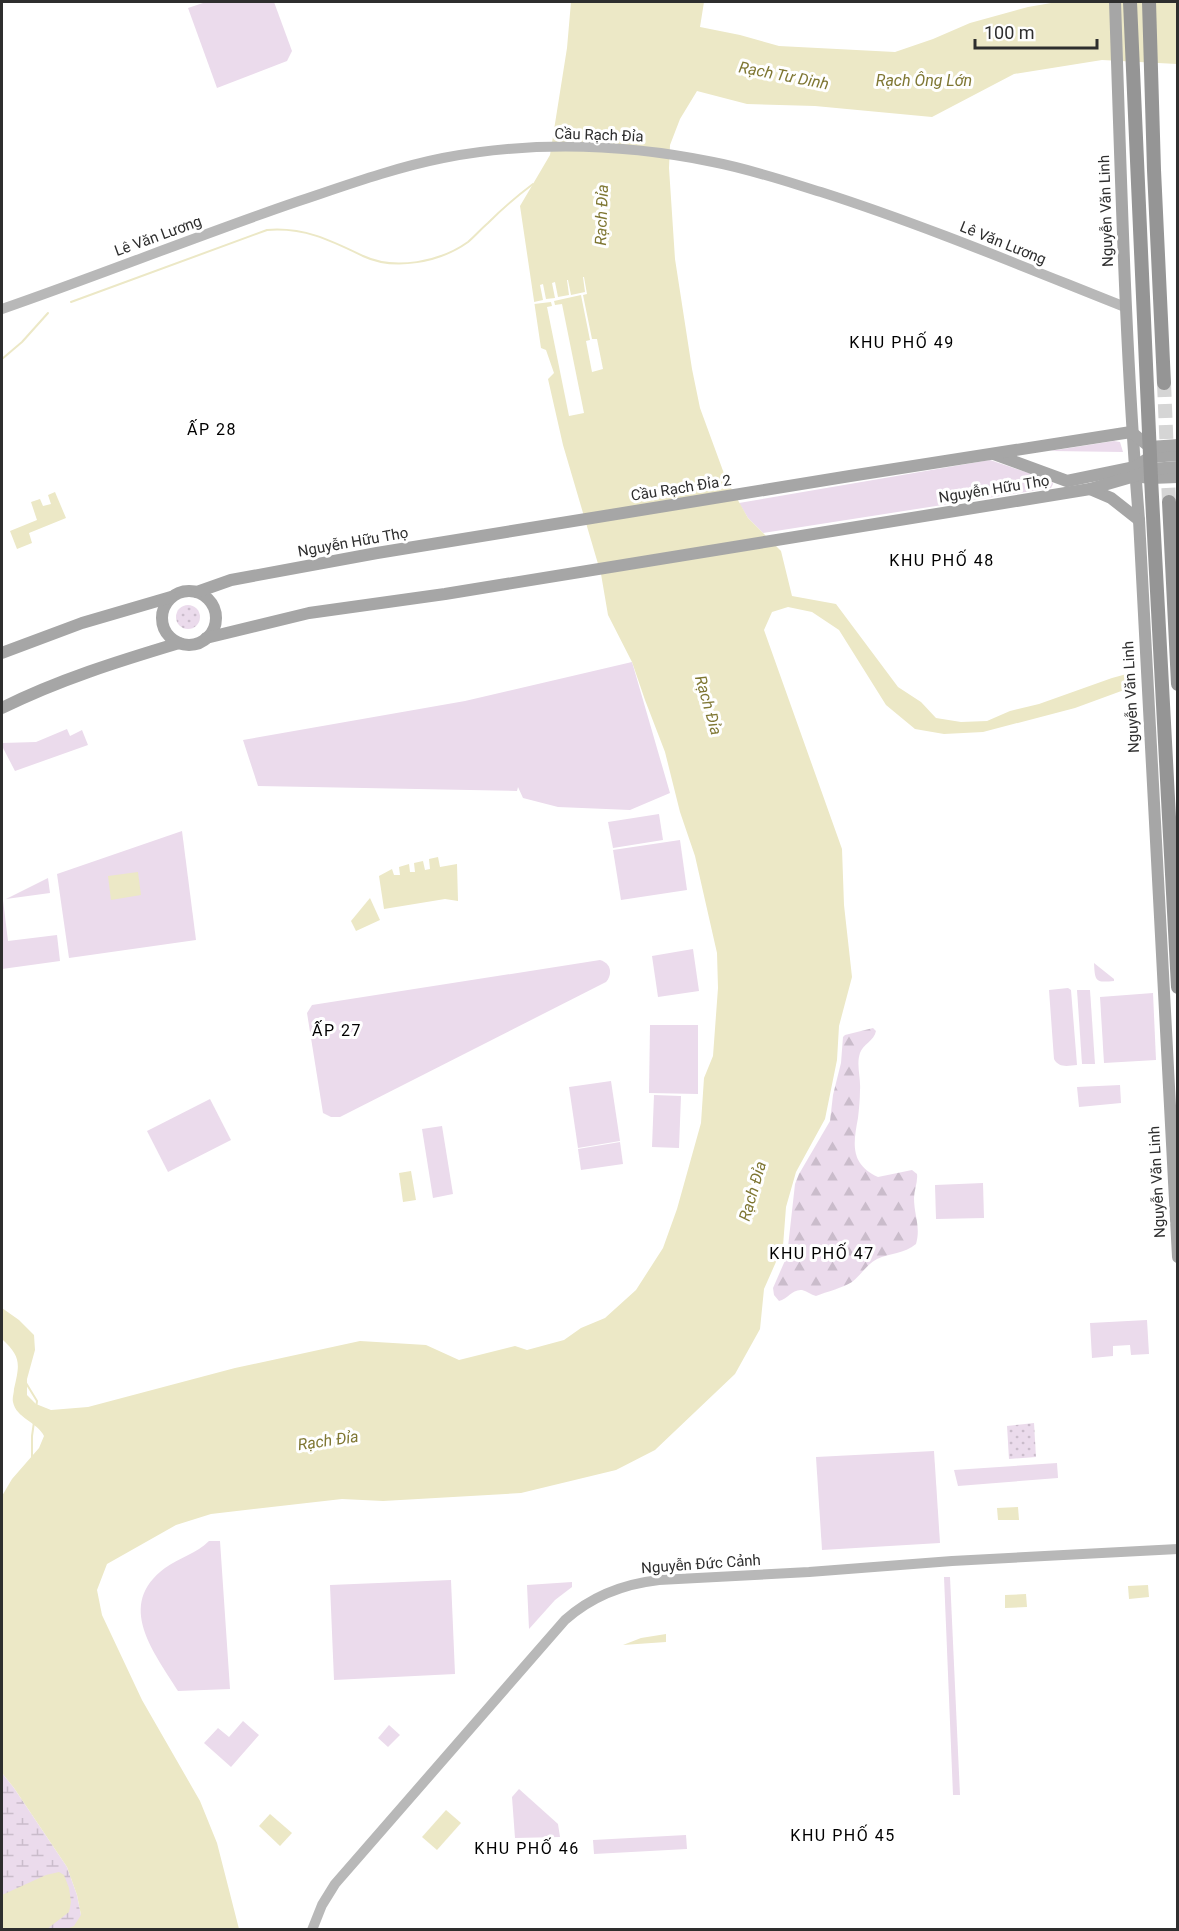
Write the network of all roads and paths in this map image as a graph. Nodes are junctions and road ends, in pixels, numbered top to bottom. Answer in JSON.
{"nodes":[{"id":1,"x":1115,"y":2,"type":"edge"},
{"id":2,"x":1130,"y":2,"type":"edge"},
{"id":3,"x":1149,"y":2,"type":"edge"},
{"id":4,"x":325,"y":192,"type":"joint"},
{"id":5,"x":870,"y":208,"type":"joint"},
{"id":6,"x":1125,"y":307,"type":"junction"},
{"id":7,"x":2,"y":309,"type":"edge"},
{"id":8,"x":1164,"y":383,"type":"tunnel mouth"},
{"id":9,"x":1131,"y":432,"type":"junction"},
{"id":10,"x":1178,"y":446,"type":"edge"},
{"id":11,"x":993,"y":454,"type":"junction"},
{"id":12,"x":1178,"y":455,"type":"edge"},
{"id":13,"x":1150,"y":463,"type":"junction"},
{"id":14,"x":1178,"y":467,"type":"edge"},
{"id":15,"x":1135,"y":472,"type":"junction"},
{"id":16,"x":850,"y":476,"type":"joint"},
{"id":17,"x":1178,"y":477,"type":"edge"},
{"id":18,"x":1090,"y":489,"type":"junction"},
{"id":19,"x":1169,"y":502,"type":"tunnel mouth"},
{"id":20,"x":1139,"y":520,"type":"junction"},
{"id":21,"x":517,"y":531,"type":"joint"},
{"id":22,"x":197,"y":592,"type":"junction"},
{"id":23,"x":171,"y":597,"type":"junction"},
{"id":24,"x":206,"y":638,"type":"junction"},
{"id":25,"x":179,"y":643,"type":"junction"},
{"id":26,"x":2,"y":653,"type":"edge"},
{"id":27,"x":1178,"y":684,"type":"edge"},
{"id":28,"x":2,"y":708,"type":"edge"},
{"id":29,"x":1178,"y":987,"type":"edge"},
{"id":30,"x":1172,"y":1073,"type":"edge"},
{"id":31,"x":1178,"y":1257,"type":"edge"},
{"id":32,"x":1178,"y":1549,"type":"edge"},
{"id":33,"x":312,"y":1929,"type":"edge"}],
"edges":[{"from":1,"to":6,"type":"main road","name":"Nguyễn Văn Linh"},
{"from":2,"to":13,"type":"highway","name":"Nguyễn Văn Linh"},
{"from":3,"to":8,"type":"highway"},
{"from":4,"to":5,"type":"main road","name":"Cầu Rạch Đỉa"},
{"from":4,"to":7,"type":"main road","name":"Lê Văn Lương"},
{"from":5,"to":6,"type":"main road","name":"Lê Văn Lương"},
{"from":6,"to":9,"type":"main road","name":"Nguyễn Văn Linh"},
{"from":9,"to":11,"type":"main road","name":"Nguyễn Hữu Thọ"},
{"from":9,"to":13,"type":"main road"},
{"from":9,"to":15,"type":"main road","name":"Nguyễn Văn Linh"},
{"from":10,"to":13,"type":"main road","name":"Nguyễn Hữu Thọ"},
{"from":11,"to":15,"type":"main road","name":"Nguyễn Hữu Thọ"},
{"from":11,"to":16,"type":"main road","name":"Nguyễn Hữu Thọ"},
{"from":12,"to":13,"type":"main road","name":"Nguyễn Hữu Thọ"},
{"from":13,"to":14,"type":"main road","name":"Nguyễn Hữu Thọ"},
{"from":13,"to":15,"type":"main road","name":"Nguyễn Hữu Thọ"},
{"from":13,"to":15,"type":"main road","name":"Nguyễn Hữu Thọ"},
{"from":13,"to":17,"type":"main road","name":"Nguyễn Hữu Thọ"},
{"from":13,"to":29,"type":"highway","name":"Nguyễn Văn Linh"},
{"from":15,"to":18,"type":"main road","name":"Nguyễn Hữu Thọ"},
{"from":15,"to":20,"type":"main road","name":"Nguyễn Văn Linh"},
{"from":16,"to":21,"type":"main road","name":"Cầu Rạch Đỉa 2"},
{"from":18,"to":20,"type":"main road"},
{"from":18,"to":24,"type":"main road","name":"Nguyễn Hữu Thọ"},
{"from":19,"to":27,"type":"highway"},
{"from":20,"to":30,"type":"main road","name":"Nguyễn Văn Linh"},
{"from":21,"to":22,"type":"main road","name":"Nguyễn Hữu Thọ"},
{"from":22,"to":23,"type":"main road"},
{"from":22,"to":24,"type":"main road"},
{"from":23,"to":25,"type":"main road"},
{"from":23,"to":26,"type":"main road"},
{"from":24,"to":25,"type":"main road"},
{"from":25,"to":28,"type":"main road"},
{"from":30,"to":31,"type":"main road","name":"Nguyễn Văn Linh"},
{"from":32,"to":33,"type":"main road","name":"Nguyễn Đức Cảnh"}]}
